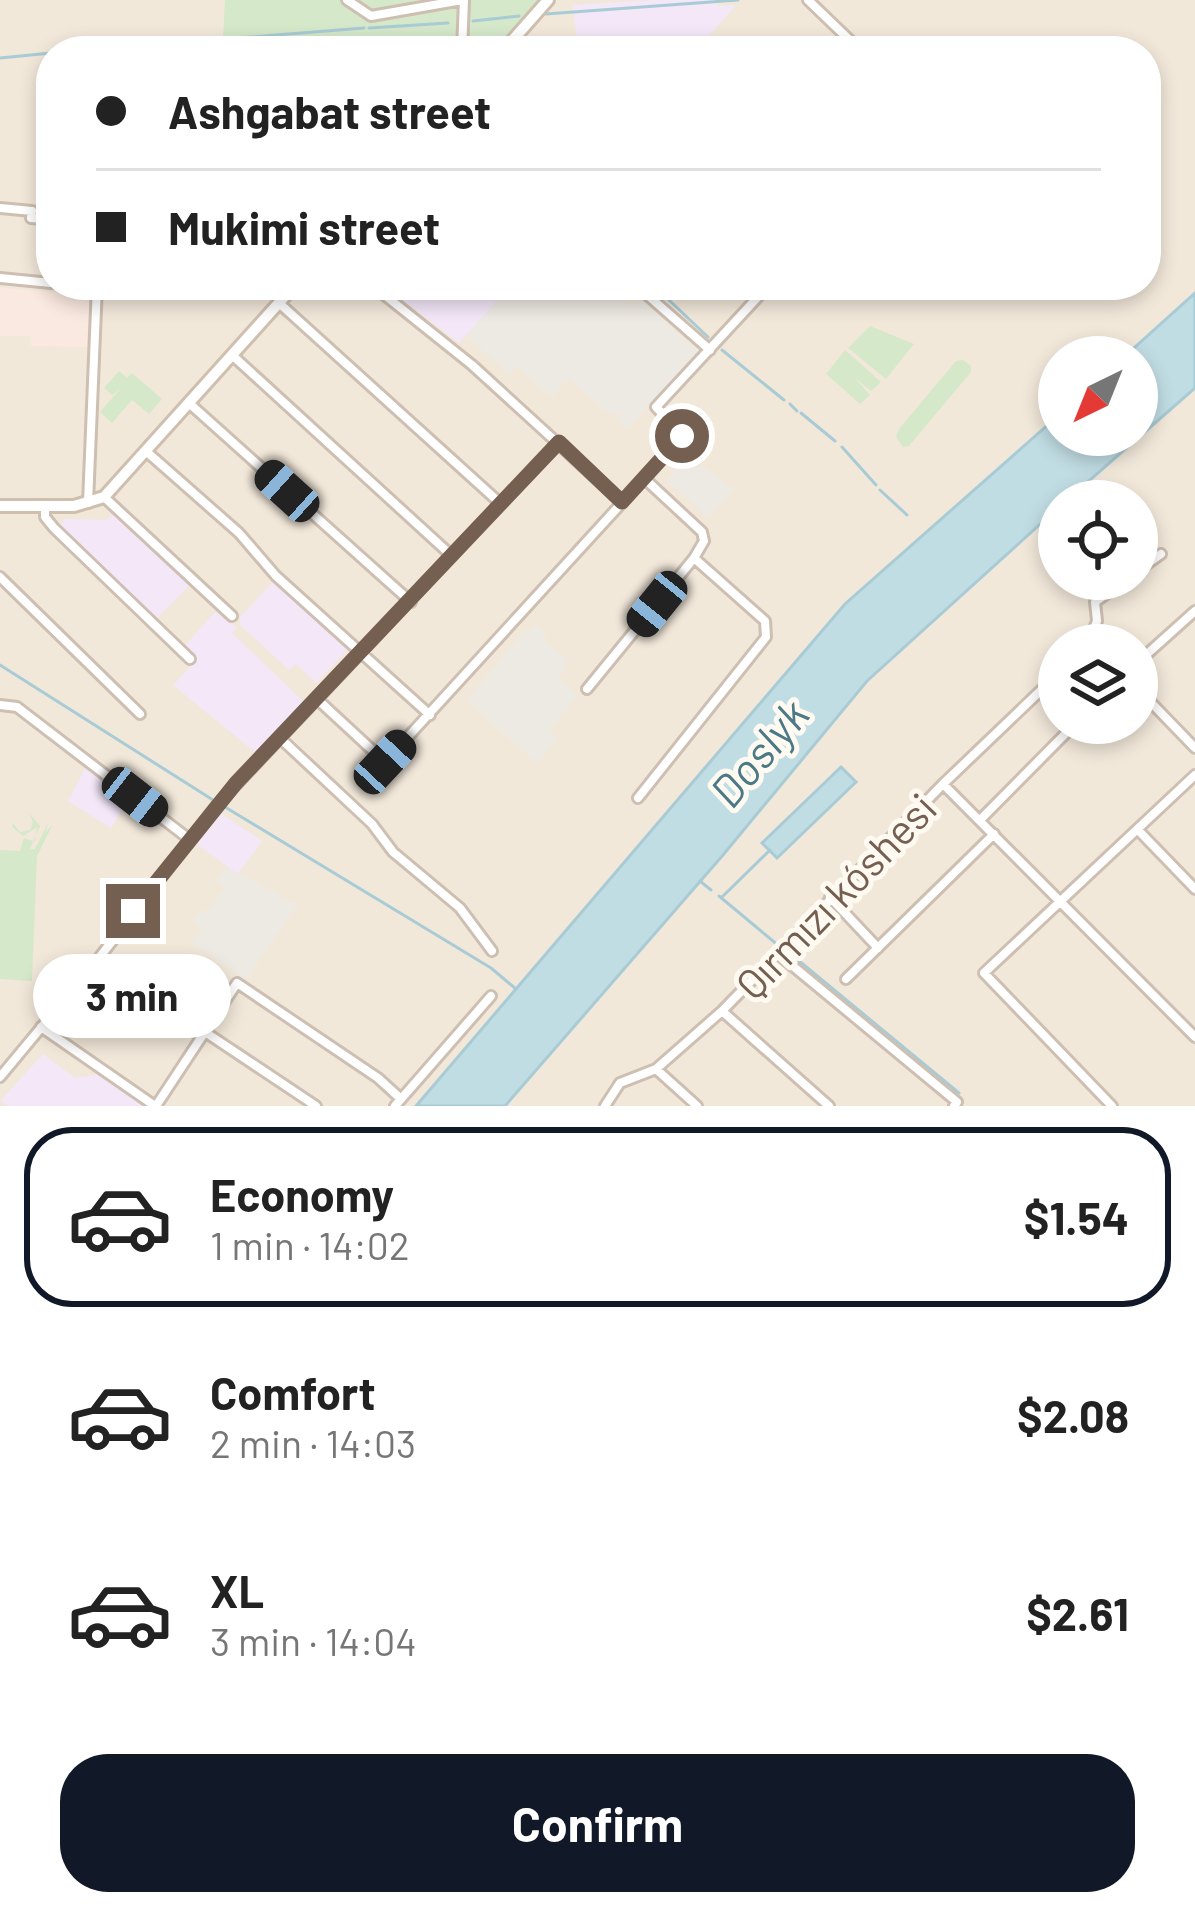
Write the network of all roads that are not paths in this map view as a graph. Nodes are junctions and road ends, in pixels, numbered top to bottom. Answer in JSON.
{"nodes":[{"id":1,"x":347,"y":0,"type":"edge"},
{"id":2,"x":463,"y":0,"type":"edge"},
{"id":3,"x":548,"y":0,"type":"edge"},
{"id":4,"x":808,"y":0,"type":"edge"},
{"id":5,"x":462,"y":36,"type":"edge"},
{"id":6,"x":516,"y":36,"type":"edge"},
{"id":7,"x":845,"y":36,"type":"edge"},
{"id":8,"x":0,"y":208,"type":"edge"},
{"id":9,"x":36,"y":218,"type":"edge"},
{"id":10,"x":0,"y":278,"type":"edge"},
{"id":11,"x":36,"y":282,"type":"edge"},
{"id":12,"x":96,"y":300,"type":"edge"},
{"id":13,"x":282,"y":300,"type":"edge"},
{"id":14,"x":391,"y":300,"type":"edge"},
{"id":15,"x":653,"y":300,"type":"edge"},
{"id":16,"x":755,"y":300,"type":"edge"},
{"id":17,"x":279,"y":303,"type":"junction"},
{"id":18,"x":710,"y":350,"type":"junction"},
{"id":19,"x":232,"y":355,"type":"junction"},
{"id":20,"x":190,"y":404,"type":"junction"},
{"id":21,"x":559,"y":442,"type":"junction"},
{"id":22,"x":147,"y":452,"type":"junction"},
{"id":23,"x":645,"y":479,"type":"junction"},
{"id":24,"x":104,"y":497,"type":"junction"},
{"id":25,"x":622,"y":502,"type":"junction"},
{"id":26,"x":88,"y":504,"type":"junction"},
{"id":27,"x":501,"y":504,"type":"junction"},
{"id":28,"x":0,"y":506,"type":"edge"},
{"id":29,"x":45,"y":506,"type":"junction"},
{"id":30,"x":1161,"y":554,"type":"dead end"},
{"id":31,"x":452,"y":556,"type":"junction"},
{"id":32,"x":1158,"y":556,"type":"edge"},
{"id":33,"x":694,"y":558,"type":"junction"},
{"id":34,"x":0,"y":577,"type":"edge"},
{"id":35,"x":411,"y":602,"type":"junction"},
{"id":36,"x":1195,"y":611,"type":"edge"},
{"id":37,"x":232,"y":616,"type":"dead end"},
{"id":38,"x":1158,"y":644,"type":"edge"},
{"id":39,"x":361,"y":654,"type":"junction"},
{"id":40,"x":190,"y":659,"type":"dead end"},
{"id":41,"x":587,"y":689,"type":"dead end"},
{"id":42,"x":1038,"y":693,"type":"edge"},
{"id":43,"x":317,"y":700,"type":"junction"},
{"id":44,"x":0,"y":705,"type":"edge"},
{"id":45,"x":1158,"y":707,"type":"edge"},
{"id":46,"x":140,"y":714,"type":"dead end"},
{"id":47,"x":430,"y":715,"type":"junction"},
{"id":48,"x":1191,"y":736,"type":"edge"},
{"id":49,"x":280,"y":738,"type":"junction"},
{"id":50,"x":1055,"y":744,"type":"edge"},
{"id":51,"x":1195,"y":748,"type":"edge"},
{"id":52,"x":1195,"y":775,"type":"edge"},
{"id":53,"x":943,"y":784,"type":"junction"},
{"id":54,"x":638,"y":798,"type":"dead end"},
{"id":55,"x":980,"y":820,"type":"junction"},
{"id":56,"x":1138,"y":830,"type":"junction"},
{"id":57,"x":994,"y":834,"type":"junction"},
{"id":58,"x":189,"y":839,"type":"junction"},
{"id":59,"x":1195,"y":889,"type":"edge"},
{"id":60,"x":830,"y":897,"type":"junction"},
{"id":61,"x":1063,"y":902,"type":"junction"},
{"id":62,"x":878,"y":948,"type":"junction"},
{"id":63,"x":492,"y":951,"type":"dead end"},
{"id":64,"x":777,"y":953,"type":"junction"},
{"id":65,"x":846,"y":979,"type":"dead end"},
{"id":66,"x":491,"y":996,"type":"dead end"},
{"id":67,"x":722,"y":1011,"type":"junction"},
{"id":68,"x":41,"y":1027,"type":"junction"},
{"id":69,"x":205,"y":1032,"type":"junction"},
{"id":70,"x":1195,"y":1037,"type":"edge"},
{"id":71,"x":656,"y":1069,"type":"junction"},
{"id":72,"x":0,"y":1077,"type":"edge"},
{"id":73,"x":398,"y":1102,"type":"edge"},
{"id":74,"x":956,"y":1104,"type":"edge"},
{"id":75,"x":155,"y":1106,"type":"edge"},
{"id":76,"x":316,"y":1106,"type":"edge"},
{"id":77,"x":605,"y":1106,"type":"edge"},
{"id":78,"x":697,"y":1106,"type":"edge"},
{"id":79,"x":829,"y":1106,"type":"edge"},
{"id":80,"x":1112,"y":1106,"type":"edge"}],
"edges":[{"from":1,"to":2,"type":"street"},
{"from":2,"to":5,"type":"street"},
{"from":3,"to":6,"type":"main road"},
{"from":4,"to":7,"type":"street"},
{"from":8,"to":9,"type":"street"},
{"from":10,"to":11,"type":"street"},
{"from":12,"to":26,"type":"street"},
{"from":13,"to":17,"type":"main road"},
{"from":14,"to":21,"type":"street"},
{"from":15,"to":18,"type":"street"},
{"from":16,"to":18,"type":"street"},
{"from":17,"to":19,"type":"main road"},
{"from":17,"to":27,"type":"street"},
{"from":18,"to":23,"type":"street"},
{"from":19,"to":20,"type":"main road"},
{"from":19,"to":31,"type":"street"},
{"from":20,"to":22,"type":"main road"},
{"from":20,"to":35,"type":"street"},
{"from":21,"to":25,"type":"street"},
{"from":21,"to":27,"type":"street"},
{"from":22,"to":24,"type":"main road"},
{"from":22,"to":39,"type":"street"},
{"from":23,"to":25,"type":"street"},
{"from":23,"to":33,"type":"street"},
{"from":24,"to":26,"type":"main road"},
{"from":24,"to":37,"type":"street"},
{"from":25,"to":47,"type":"street"},
{"from":26,"to":29,"type":"main road"},
{"from":27,"to":31,"type":"street"},
{"from":28,"to":29,"type":"main road"},
{"from":29,"to":40,"type":"street"},
{"from":30,"to":32,"type":"street"},
{"from":31,"to":35,"type":"street"},
{"from":33,"to":41,"type":"street"},
{"from":33,"to":54,"type":"street"},
{"from":34,"to":46,"type":"street"},
{"from":35,"to":39,"type":"street"},
{"from":36,"to":38,"type":"street"},
{"from":39,"to":43,"type":"street"},
{"from":39,"to":47,"type":"street"},
{"from":42,"to":53,"type":"street","name":"Qırmızı kóshesi"},
{"from":43,"to":47,"type":"street"},
{"from":43,"to":49,"type":"street"},
{"from":44,"to":58,"type":"street"},
{"from":45,"to":48,"type":"street"},
{"from":48,"to":51,"type":"street"},
{"from":49,"to":58,"type":"street"},
{"from":49,"to":63,"type":"street"},
{"from":50,"to":55,"type":"street"},
{"from":52,"to":56,"type":"street"},
{"from":53,"to":55,"type":"street"},
{"from":53,"to":60,"type":"street","name":"Qırmızı kóshesi"},
{"from":55,"to":57,"type":"street"},
{"from":56,"to":59,"type":"street"},
{"from":56,"to":61,"type":"street"},
{"from":57,"to":61,"type":"street"},
{"from":57,"to":62,"type":"street"},
{"from":58,"to":68,"type":"street"},
{"from":60,"to":62,"type":"street"},
{"from":60,"to":64,"type":"street","name":"Qırmızı kóshesi"},
{"from":61,"to":70,"type":"street"},
{"from":61,"to":80,"type":"street"},
{"from":62,"to":65,"type":"street"},
{"from":64,"to":67,"type":"street","name":"Qırmızı kóshesi"},
{"from":64,"to":74,"type":"street"},
{"from":66,"to":73,"type":"street"},
{"from":67,"to":71,"type":"street","name":"Qırmızı kóshesi"},
{"from":67,"to":79,"type":"street"},
{"from":68,"to":72,"type":"street"},
{"from":68,"to":75,"type":"street"},
{"from":69,"to":73,"type":"street"},
{"from":69,"to":75,"type":"street"},
{"from":69,"to":76,"type":"street"},
{"from":71,"to":77,"type":"street","name":"Qırmızı kóshesi"},
{"from":71,"to":78,"type":"street"}]}
